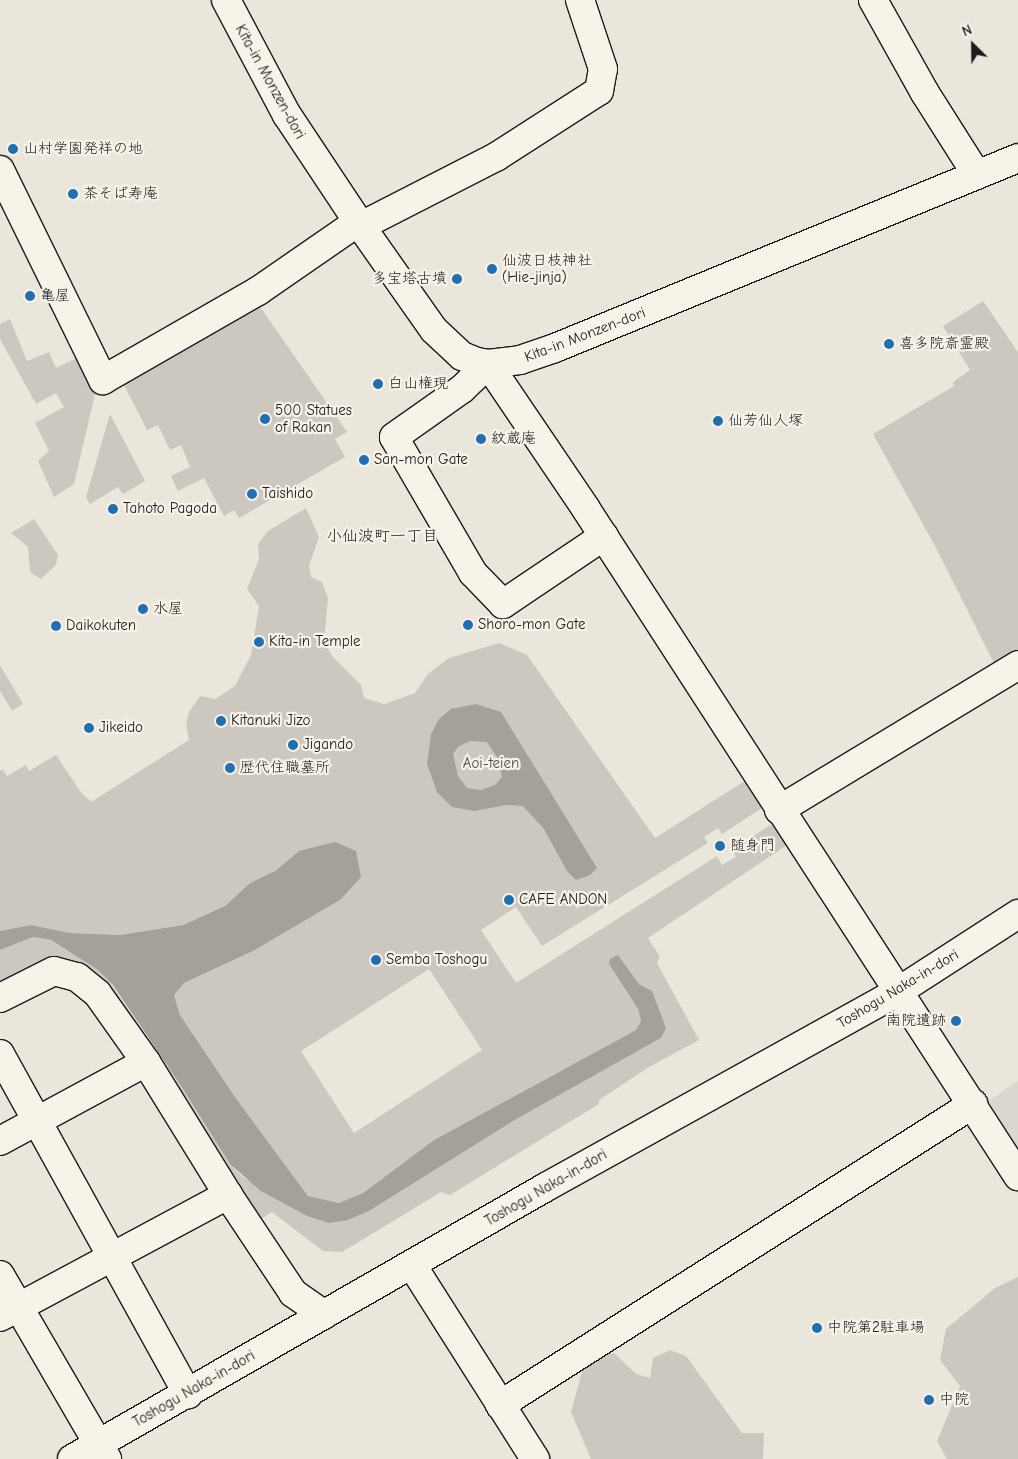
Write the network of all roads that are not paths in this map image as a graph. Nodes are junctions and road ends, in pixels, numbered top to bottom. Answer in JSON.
{"nodes":[{"id":1,"x":226,"y":0,"type":"edge"},
{"id":2,"x":580,"y":0,"type":"edge"},
{"id":3,"x":873,"y":0,"type":"edge"},
{"id":4,"x":1018,"y":158,"type":"edge"},
{"id":5,"x":0,"y":170,"type":"edge"},
{"id":6,"x":977,"y":175,"type":"junction"},
{"id":7,"x":9,"y":214,"type":"edge"},
{"id":8,"x":359,"y":224,"type":"junction"},
{"id":9,"x":488,"y":364,"type":"junction"},
{"id":10,"x":604,"y":536,"type":"junction"},
{"id":11,"x":1018,"y":664,"type":"edge"},
{"id":12,"x":779,"y":810,"type":"junction"},
{"id":13,"x":1018,"y":914,"type":"edge"},
{"id":14,"x":899,"y":991,"type":"junction"},
{"id":15,"x":0,"y":998,"type":"edge"},
{"id":16,"x":0,"y":1054,"type":"edge"},
{"id":17,"x":146,"y":1062,"type":"junction"},
{"id":18,"x":973,"y":1104,"type":"junction"},
{"id":19,"x":36,"y":1122,"type":"junction"},
{"id":20,"x":0,"y":1141,"type":"edge"},
{"id":21,"x":1018,"y":1176,"type":"edge"},
{"id":22,"x":228,"y":1195,"type":"junction"},
{"id":23,"x":112,"y":1255,"type":"junction"},
{"id":24,"x":412,"y":1265,"type":"junction"},
{"id":25,"x":0,"y":1275,"type":"edge"},
{"id":26,"x":9,"y":1312,"type":"edge"},
{"id":27,"x":324,"y":1315,"type":"junction"},
{"id":28,"x":188,"y":1394,"type":"junction"},
{"id":29,"x":500,"y":1405,"type":"junction"},
{"id":30,"x":102,"y":1452,"type":"edge"},
{"id":31,"x":72,"y":1459,"type":"edge"},
{"id":32,"x":535,"y":1459,"type":"edge"}],
"edges":[{"from":1,"to":8,"type":"street","name":"Kita-in Monzen-dori"},
{"from":2,"to":8,"type":"street"},
{"from":3,"to":6,"type":"street"},
{"from":4,"to":6,"type":"street","name":"Kita-in Monzen-dori"},
{"from":5,"to":7,"type":"street"},
{"from":6,"to":9,"type":"street","name":"Kita-in Monzen-dori"},
{"from":7,"to":8,"type":"street"},
{"from":8,"to":9,"type":"street","name":"Kita-in Monzen-dori"},
{"from":9,"to":10,"type":"street"},
{"from":9,"to":10,"type":"street"},
{"from":10,"to":12,"type":"street"},
{"from":11,"to":12,"type":"street"},
{"from":12,"to":14,"type":"street"},
{"from":13,"to":14,"type":"street","name":"Toshogu Naka-in-dori"},
{"from":14,"to":18,"type":"street"},
{"from":14,"to":24,"type":"street","name":"Toshogu Naka-in-dori"},
{"from":15,"to":17,"type":"street"},
{"from":16,"to":19,"type":"street"},
{"from":17,"to":19,"type":"street"},
{"from":17,"to":22,"type":"street"},
{"from":18,"to":21,"type":"street"},
{"from":18,"to":29,"type":"street"},
{"from":19,"to":20,"type":"street"},
{"from":19,"to":23,"type":"street"},
{"from":22,"to":23,"type":"street"},
{"from":22,"to":27,"type":"street"},
{"from":23,"to":26,"type":"street"},
{"from":23,"to":28,"type":"street"},
{"from":24,"to":27,"type":"street","name":"Toshogu Naka-in-dori"},
{"from":24,"to":29,"type":"street"},
{"from":25,"to":26,"type":"street"},
{"from":26,"to":30,"type":"street"},
{"from":27,"to":28,"type":"street","name":"Toshogu Naka-in-dori"},
{"from":28,"to":30,"type":"street","name":"Toshogu Naka-in-dori"},
{"from":29,"to":32,"type":"street"},
{"from":30,"to":31,"type":"street","name":"Toshogu Naka-in-dori"}]}
